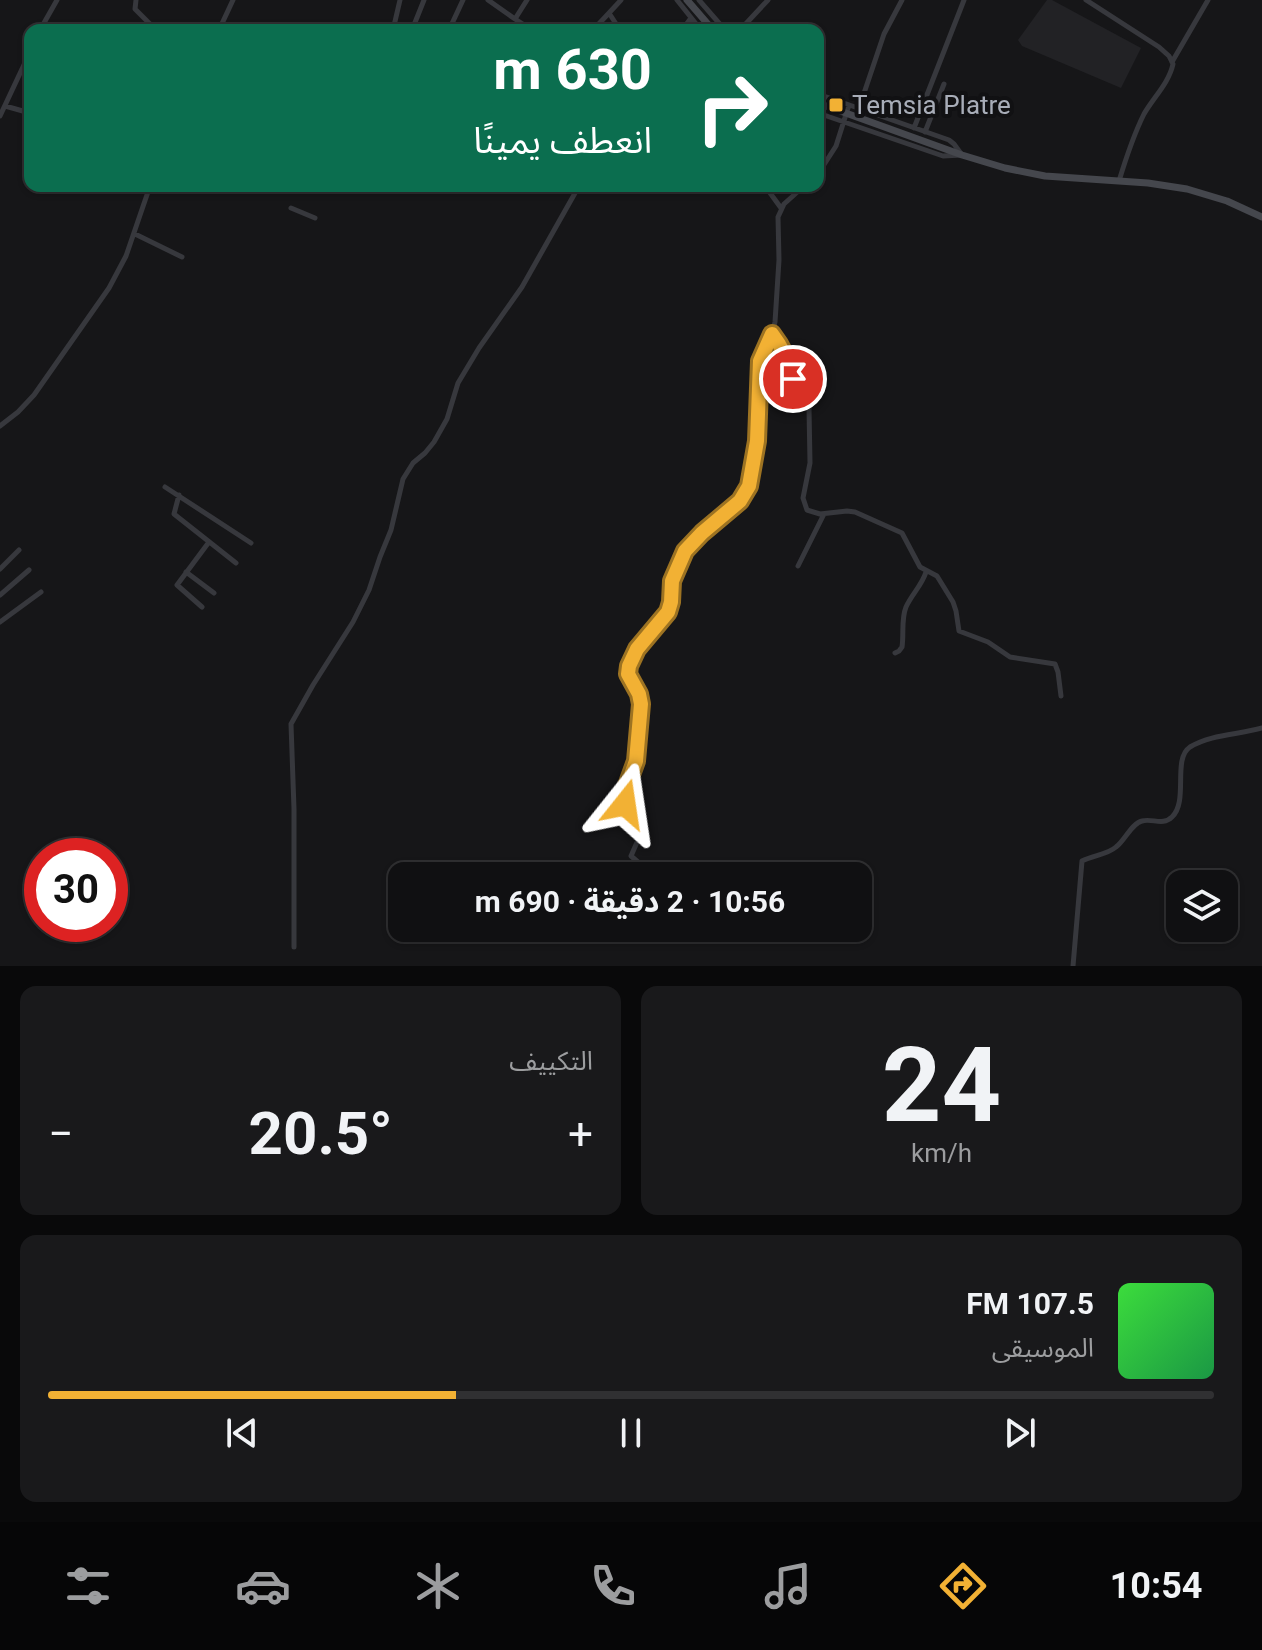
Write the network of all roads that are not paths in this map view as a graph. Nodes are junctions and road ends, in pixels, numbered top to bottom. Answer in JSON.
{"nodes":[{"id":1,"x":57,"y":0,"type":"edge"},
{"id":2,"x":136,"y":0,"type":"edge"},
{"id":3,"x":233,"y":0,"type":"edge"},
{"id":4,"x":400,"y":0,"type":"edge"},
{"id":5,"x":424,"y":0,"type":"edge"},
{"id":6,"x":463,"y":0,"type":"edge"},
{"id":7,"x":488,"y":0,"type":"edge"},
{"id":8,"x":527,"y":0,"type":"edge"},
{"id":9,"x":621,"y":0,"type":"edge"},
{"id":10,"x":677,"y":0,"type":"edge"},
{"id":11,"x":687,"y":0,"type":"edge"},
{"id":12,"x":699,"y":0,"type":"edge"},
{"id":13,"x":768,"y":0,"type":"edge"},
{"id":14,"x":902,"y":0,"type":"edge"},
{"id":15,"x":964,"y":0,"type":"edge"},
{"id":16,"x":1086,"y":0,"type":"edge"},
{"id":17,"x":1208,"y":0,"type":"edge"},
{"id":18,"x":609,"y":13,"type":"junction"},
{"id":19,"x":691,"y":18,"type":"junction"},
{"id":20,"x":515,"y":19,"type":"junction"},
{"id":21,"x":43,"y":24,"type":"edge"},
{"id":22,"x":150,"y":24,"type":"edge"},
{"id":23,"x":222,"y":24,"type":"edge"},
{"id":24,"x":394,"y":24,"type":"edge"},
{"id":25,"x":414,"y":24,"type":"edge"},
{"id":26,"x":452,"y":24,"type":"edge"},
{"id":27,"x":523,"y":24,"type":"edge"},
{"id":28,"x":599,"y":24,"type":"edge"},
{"id":29,"x":616,"y":24,"type":"edge"},
{"id":30,"x":686,"y":24,"type":"edge"},
{"id":31,"x":696,"y":24,"type":"edge"},
{"id":32,"x":708,"y":24,"type":"edge"},
{"id":33,"x":720,"y":24,"type":"edge"},
{"id":34,"x":746,"y":24,"type":"edge"},
{"id":35,"x":1172,"y":62,"type":"junction"},
{"id":36,"x":24,"y":65,"type":"edge"},
{"id":37,"x":944,"y":84,"type":"dead end"},
{"id":38,"x":824,"y":97,"type":"edge"},
{"id":39,"x":824,"y":104,"type":"edge"},
{"id":40,"x":5,"y":106,"type":"junction"},
{"id":41,"x":859,"y":108,"type":"junction"},
{"id":42,"x":848,"y":109,"type":"junction"},
{"id":43,"x":24,"y":111,"type":"edge"},
{"id":44,"x":824,"y":115,"type":"edge"},
{"id":45,"x":0,"y":116,"type":"edge"},
{"id":46,"x":844,"y":123,"type":"junction"},
{"id":47,"x":919,"y":129,"type":"junction"},
{"id":48,"x":915,"y":138,"type":"junction"},
{"id":49,"x":962,"y":155,"type":"junction"},
{"id":50,"x":824,"y":165,"type":"edge"},
{"id":51,"x":1119,"y":181,"type":"junction"},
{"id":52,"x":148,"y":192,"type":"edge"},
{"id":53,"x":576,"y":192,"type":"edge"},
{"id":54,"x":769,"y":192,"type":"edge"},
{"id":55,"x":798,"y":192,"type":"edge"},
{"id":56,"x":291,"y":208,"type":"dead end"},
{"id":57,"x":781,"y":208,"type":"junction"},
{"id":58,"x":1262,"y":217,"type":"edge"},
{"id":59,"x":315,"y":218,"type":"dead end"},
{"id":60,"x":135,"y":234,"type":"junction"},
{"id":61,"x":182,"y":257,"type":"dead end"},
{"id":62,"x":772,"y":334,"type":"junction"},
{"id":63,"x":0,"y":426,"type":"edge"},
{"id":64,"x":165,"y":487,"type":"dead end"},
{"id":65,"x":179,"y":495,"type":"junction"},
{"id":66,"x":824,"y":514,"type":"junction"},
{"id":67,"x":209,"y":542,"type":"junction"},
{"id":68,"x":251,"y":543,"type":"dead end"},
{"id":69,"x":19,"y":550,"type":"dead end"},
{"id":70,"x":236,"y":563,"type":"dead end"},
{"id":71,"x":798,"y":566,"type":"dead end"},
{"id":72,"x":0,"y":569,"type":"edge"},
{"id":73,"x":29,"y":570,"type":"dead end"},
{"id":74,"x":186,"y":572,"type":"junction"},
{"id":75,"x":926,"y":572,"type":"junction"},
{"id":76,"x":41,"y":592,"type":"dead end"},
{"id":77,"x":214,"y":593,"type":"dead end"},
{"id":78,"x":0,"y":595,"type":"edge"},
{"id":79,"x":202,"y":607,"type":"dead end"},
{"id":80,"x":0,"y":622,"type":"edge"},
{"id":81,"x":895,"y":653,"type":"dead end"},
{"id":82,"x":1061,"y":696,"type":"dead end"},
{"id":83,"x":1262,"y":728,"type":"edge"},
{"id":84,"x":638,"y":862,"type":"edge"},
{"id":85,"x":294,"y":947,"type":"dead end"},
{"id":86,"x":1073,"y":966,"type":"edge"}],
"edges":[{"from":1,"to":21,"type":"street"},
{"from":2,"to":22,"type":"street"},
{"from":3,"to":23,"type":"street"},
{"from":4,"to":24,"type":"street"},
{"from":5,"to":25,"type":"street"},
{"from":6,"to":26,"type":"street"},
{"from":7,"to":20,"type":"street"},
{"from":8,"to":20,"type":"street"},
{"from":9,"to":18,"type":"street"},
{"from":10,"to":19,"type":"street"},
{"from":11,"to":32,"type":"main road"},
{"from":12,"to":33,"type":"street"},
{"from":13,"to":34,"type":"street"},
{"from":14,"to":41,"type":"street"},
{"from":15,"to":47,"type":"street"},
{"from":16,"to":35,"type":"street"},
{"from":17,"to":35,"type":"street"},
{"from":18,"to":28,"type":"street"},
{"from":18,"to":29,"type":"street"},
{"from":19,"to":30,"type":"street"},
{"from":19,"to":31,"type":"street"},
{"from":20,"to":27,"type":"street"},
{"from":35,"to":51,"type":"street"},
{"from":36,"to":40,"type":"street"},
{"from":37,"to":47,"type":"street"},
{"from":38,"to":42,"type":"street"},
{"from":39,"to":42,"type":"main road"},
{"from":40,"to":43,"type":"street"},
{"from":40,"to":45,"type":"street"},
{"from":41,"to":42,"type":"street"},
{"from":41,"to":47,"type":"street"},
{"from":42,"to":46,"type":"street"},
{"from":42,"to":48,"type":"main road"},
{"from":44,"to":46,"type":"street"},
{"from":46,"to":49,"type":"street"},
{"from":46,"to":50,"type":"street"},
{"from":47,"to":48,"type":"main road"},
{"from":47,"to":49,"type":"street"},
{"from":48,"to":49,"type":"main road"},
{"from":49,"to":51,"type":"main road"},
{"from":51,"to":58,"type":"main road"},
{"from":52,"to":60,"type":"street"},
{"from":53,"to":85,"type":"street"},
{"from":54,"to":57,"type":"street"},
{"from":55,"to":57,"type":"street"},
{"from":56,"to":59,"type":"street"},
{"from":57,"to":62,"type":"street"},
{"from":60,"to":61,"type":"street"},
{"from":60,"to":63,"type":"street"},
{"from":62,"to":66,"type":"street"},
{"from":62,"to":84,"type":"street"},
{"from":64,"to":65,"type":"street"},
{"from":65,"to":67,"type":"street"},
{"from":65,"to":68,"type":"street"},
{"from":66,"to":71,"type":"street"},
{"from":66,"to":75,"type":"street"},
{"from":67,"to":70,"type":"street"},
{"from":67,"to":74,"type":"street"},
{"from":69,"to":72,"type":"street"},
{"from":73,"to":78,"type":"street"},
{"from":74,"to":77,"type":"street"},
{"from":74,"to":79,"type":"street"},
{"from":75,"to":81,"type":"street"},
{"from":75,"to":82,"type":"street"},
{"from":76,"to":80,"type":"street"},
{"from":83,"to":86,"type":"street"}]}
